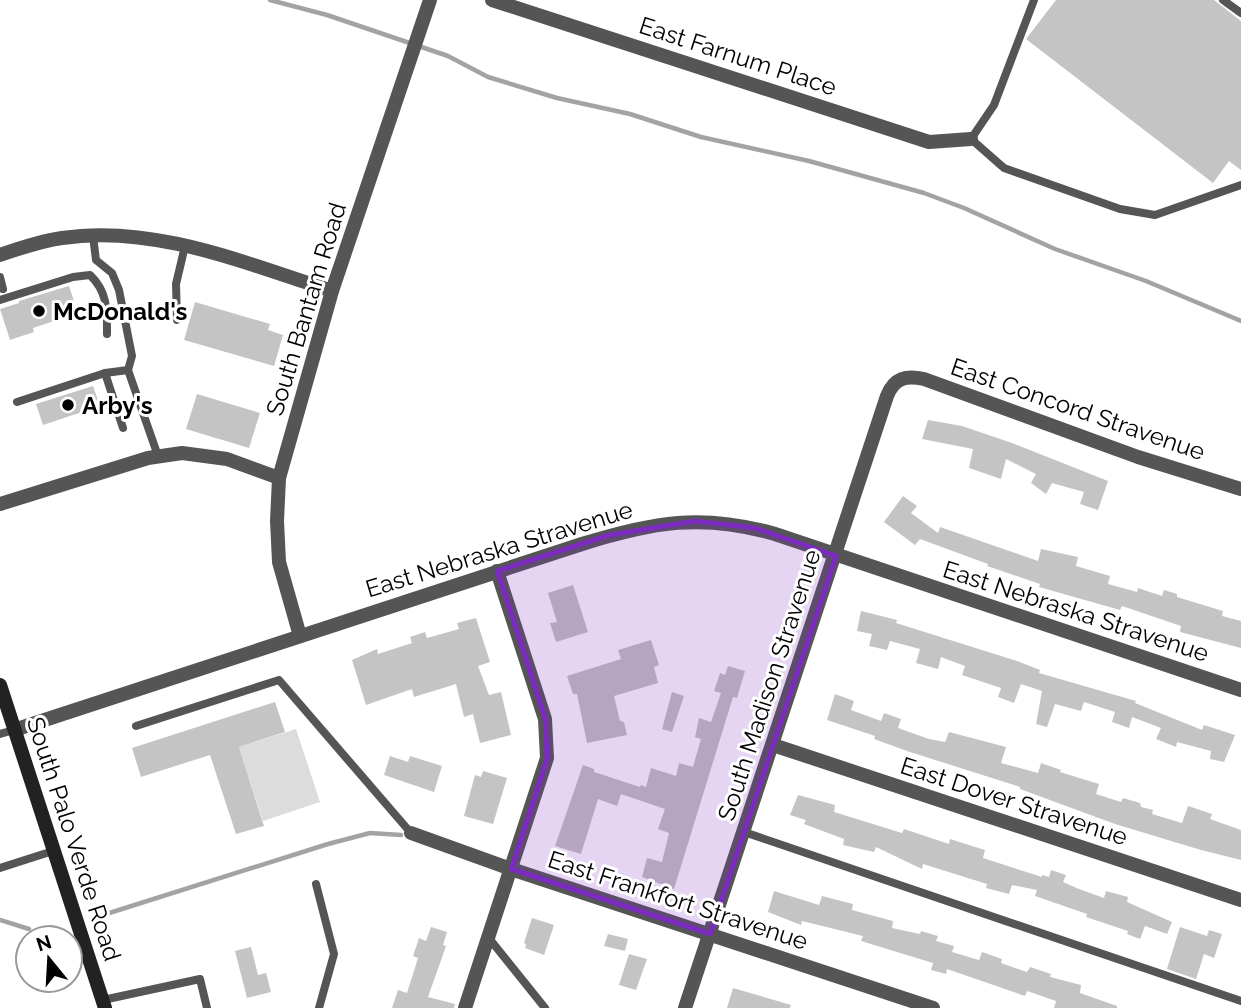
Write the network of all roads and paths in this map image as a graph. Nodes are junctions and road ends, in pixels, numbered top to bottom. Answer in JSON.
{"nodes":[{"id":1,"x":430,"y":0,"type":"edge"},
{"id":2,"x":492,"y":0,"type":"edge"},
{"id":3,"x":1034,"y":0,"type":"edge"},
{"id":4,"x":1223,"y":0,"type":"edge"},
{"id":5,"x":1241,"y":13,"type":"edge"},
{"id":6,"x":971,"y":139,"type":"junction"},
{"id":7,"x":1241,"y":185,"type":"edge"},
{"id":8,"x":93,"y":236,"type":"junction"},
{"id":9,"x":185,"y":246,"type":"junction"},
{"id":10,"x":0,"y":255,"type":"edge"},
{"id":11,"x":0,"y":277,"type":"edge"},
{"id":12,"x":4,"y":289,"type":"dead end"},
{"id":13,"x":332,"y":291,"type":"junction"},
{"id":14,"x":0,"y":300,"type":"edge"},
{"id":15,"x":177,"y":320,"type":"dead end"},
{"id":16,"x":107,"y":334,"type":"dead end"},
{"id":17,"x":128,"y":370,"type":"junction"},
{"id":18,"x":105,"y":373,"type":"junction"},
{"id":19,"x":899,"y":379,"type":"joint"},
{"id":20,"x":17,"y":402,"type":"dead end"},
{"id":21,"x":124,"y":428,"type":"dead end"},
{"id":22,"x":158,"y":456,"type":"junction"},
{"id":23,"x":279,"y":478,"type":"junction"},
{"id":24,"x":1241,"y":489,"type":"edge"},
{"id":25,"x":0,"y":503,"type":"edge"},
{"id":26,"x":836,"y":555,"type":"junction"},
{"id":27,"x":497,"y":571,"type":"junction"},
{"id":28,"x":300,"y":636,"type":"junction"},
{"id":29,"x":0,"y":685,"type":"edge"},
{"id":30,"x":1241,"y":690,"type":"edge"},
{"id":31,"x":136,"y":726,"type":"dead end"},
{"id":32,"x":7,"y":732,"type":"edge"},
{"id":33,"x":773,"y":745,"type":"junction"},
{"id":34,"x":411,"y":832,"type":"joint"},
{"id":35,"x":744,"y":832,"type":"junction"},
{"id":36,"x":53,"y":851,"type":"junction"},
{"id":37,"x":0,"y":868,"type":"edge"},
{"id":38,"x":511,"y":869,"type":"junction"},
{"id":39,"x":316,"y":884,"type":"dead end"},
{"id":40,"x":1241,"y":900,"type":"edge"},
{"id":41,"x":710,"y":934,"type":"junction"},
{"id":42,"x":488,"y":937,"type":"junction"},
{"id":43,"x":1241,"y":1001,"type":"edge"},
{"id":44,"x":104,"y":1004,"type":"edge"},
{"id":45,"x":207,"y":1008,"type":"edge"},
{"id":46,"x":319,"y":1008,"type":"edge"},
{"id":47,"x":465,"y":1008,"type":"edge"},
{"id":48,"x":545,"y":1008,"type":"edge"},
{"id":49,"x":685,"y":1008,"type":"edge"},
{"id":50,"x":933,"y":1008,"type":"edge"}],
"edges":[{"from":1,"to":13,"type":"street","name":"South Bantam Road"},
{"from":2,"to":6,"type":"street","name":"East Farnum Place"},
{"from":3,"to":6,"type":"lane"},
{"from":4,"to":5,"type":"lane"},
{"from":6,"to":7,"type":"lane"},
{"from":8,"to":9,"type":"street"},
{"from":8,"to":10,"type":"street"},
{"from":8,"to":17,"type":"lane"},
{"from":9,"to":13,"type":"street"},
{"from":9,"to":15,"type":"lane"},
{"from":11,"to":12,"type":"lane"},
{"from":13,"to":23,"type":"street","name":"South Bantam Road"},
{"from":14,"to":16,"type":"lane"},
{"from":17,"to":18,"type":"lane"},
{"from":17,"to":22,"type":"lane"},
{"from":18,"to":20,"type":"lane"},
{"from":18,"to":21,"type":"lane"},
{"from":19,"to":24,"type":"street","name":"East Concord Stravenue"},
{"from":19,"to":26,"type":"street","name":"South Madison Stravenue"},
{"from":22,"to":23,"type":"street"},
{"from":22,"to":25,"type":"street"},
{"from":23,"to":28,"type":"street","name":"South Bantam Road"},
{"from":26,"to":27,"type":"street","name":"East Nebraska Stravenue"},
{"from":26,"to":30,"type":"street","name":"East Nebraska Stravenue"},
{"from":26,"to":33,"type":"street","name":"South Madison Stravenue"},
{"from":27,"to":28,"type":"street","name":"East Nebraska Stravenue"},
{"from":27,"to":38,"type":"street"},
{"from":28,"to":32,"type":"street","name":"East Nebraska Stravenue"},
{"from":29,"to":32,"type":"main road","name":"South Palo Verde Road"},
{"from":31,"to":34,"type":"lane"},
{"from":32,"to":36,"type":"main road","name":"South Palo Verde Road"},
{"from":33,"to":35,"type":"street","name":"South Madison Stravenue"},
{"from":33,"to":40,"type":"street","name":"East Dover Stravenue"},
{"from":34,"to":38,"type":"street","name":"East Frankfort Stravenue"},
{"from":35,"to":41,"type":"street","name":"South Madison Stravenue"},
{"from":35,"to":43,"type":"lane"},
{"from":36,"to":37,"type":"lane"},
{"from":36,"to":44,"type":"main road","name":"South Palo Verde Road"},
{"from":38,"to":41,"type":"street","name":"East Frankfort Stravenue"},
{"from":38,"to":42,"type":"street"},
{"from":39,"to":46,"type":"lane"},
{"from":41,"to":49,"type":"street","name":"South Madison Stravenue"},
{"from":41,"to":50,"type":"street","name":"East Frankfort Stravenue"},
{"from":42,"to":47,"type":"street"},
{"from":42,"to":48,"type":"lane"},
{"from":44,"to":45,"type":"lane"}]}
